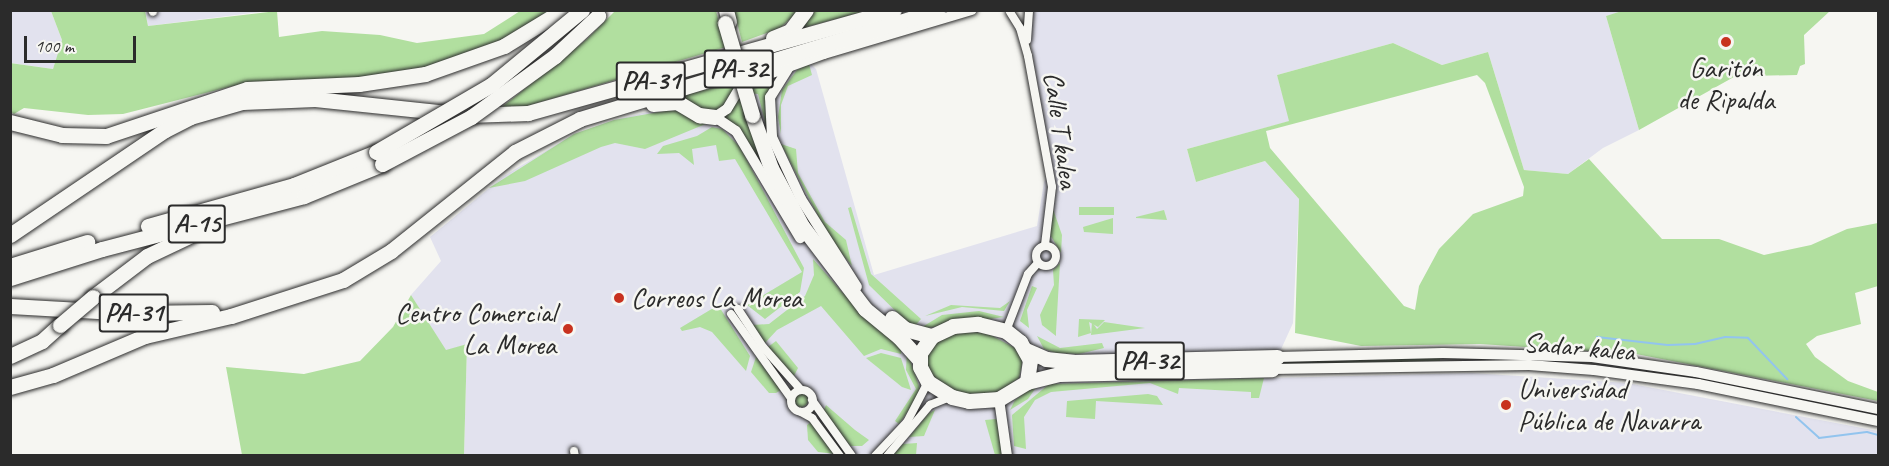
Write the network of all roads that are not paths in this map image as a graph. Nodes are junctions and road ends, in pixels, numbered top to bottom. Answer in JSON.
{"nodes":[{"id":1,"x":563,"y":10,"type":"edge"},
{"id":2,"x":582,"y":10,"type":"edge"},
{"id":3,"x":806,"y":10,"type":"edge"},
{"id":4,"x":894,"y":10,"type":"edge"},
{"id":5,"x":938,"y":10,"type":"edge"},
{"id":6,"x":972,"y":10,"type":"edge"},
{"id":7,"x":1028,"y":10,"type":"edge"},
{"id":8,"x":1008,"y":11,"type":"edge"},
{"id":9,"x":601,"y":13,"type":"edge"},
{"id":10,"x":726,"y":16,"type":"edge"},
{"id":11,"x":1028,"y":56,"type":"junction"},
{"id":12,"x":791,"y":66,"type":"junction"},
{"id":13,"x":659,"y":79,"type":"junction"},
{"id":14,"x":203,"y":103,"type":"junction"},
{"id":15,"x":403,"y":107,"type":"junction"},
{"id":16,"x":754,"y":114,"type":"junction"},
{"id":17,"x":715,"y":117,"type":"junction"},
{"id":18,"x":10,"y":122,"type":"edge"},
{"id":19,"x":557,"y":129,"type":"junction"},
{"id":20,"x":379,"y":158,"type":"junction"},
{"id":21,"x":245,"y":213,"type":"junction"},
{"id":22,"x":10,"y":235,"type":"edge"},
{"id":23,"x":800,"y":238,"type":"joint"},
{"id":24,"x":1045,"y":245,"type":"junction"},
{"id":25,"x":1038,"y":264,"type":"junction"},
{"id":26,"x":10,"y":266,"type":"edge"},
{"id":27,"x":10,"y":278,"type":"edge"},
{"id":28,"x":857,"y":287,"type":"junction"},
{"id":29,"x":10,"y":306,"type":"edge"},
{"id":30,"x":257,"y":308,"type":"junction"},
{"id":31,"x":865,"y":309,"type":"junction"},
{"id":32,"x":1006,"y":331,"type":"junction"},
{"id":33,"x":932,"y":336,"type":"junction"},
{"id":34,"x":1026,"y":350,"type":"junction"},
{"id":35,"x":1443,"y":353,"type":"junction"},
{"id":36,"x":10,"y":356,"type":"edge"},
{"id":37,"x":919,"y":359,"type":"junction"},
{"id":38,"x":1274,"y":363,"type":"junction"},
{"id":39,"x":1444,"y":365,"type":"junction"},
{"id":40,"x":928,"y":381,"type":"junction"},
{"id":41,"x":1027,"y":382,"type":"junction"},
{"id":42,"x":10,"y":387,"type":"edge"},
{"id":43,"x":801,"y":390,"type":"junction"},
{"id":44,"x":952,"y":397,"type":"junction"},
{"id":45,"x":791,"y":398,"type":"junction"},
{"id":46,"x":999,"y":399,"type":"junction"},
{"id":47,"x":812,"y":400,"type":"junction"},
{"id":48,"x":1878,"y":409,"type":"edge"},
{"id":49,"x":800,"y":411,"type":"junction"},
{"id":50,"x":1878,"y":421,"type":"edge"},
{"id":51,"x":840,"y":456,"type":"edge"},
{"id":52,"x":852,"y":456,"type":"edge"},
{"id":53,"x":875,"y":456,"type":"edge"},
{"id":54,"x":887,"y":456,"type":"edge"},
{"id":55,"x":1007,"y":456,"type":"edge"}],
"edges":[{"from":1,"to":14,"type":"highway"},
{"from":2,"to":20,"type":"highway","number":"A-15","bridge":true},
{"from":3,"to":13,"type":"highway"},
{"from":4,"to":13,"type":"highway","number":"PA-31"},
{"from":5,"to":19,"type":"highway","number":"PA-31"},
{"from":6,"to":12,"type":"street"},
{"from":7,"to":8,"type":"street","name":"Calle T kalea"},
{"from":7,"to":11,"type":"street","name":"Calle T kalea"},
{"from":8,"to":11,"type":"street","name":"Calle T kalea"},
{"from":9,"to":20,"type":"highway","number":"A-15","bridge":true},
{"from":10,"to":16,"type":"highway","number":"PA-32","bridge":true},
{"from":11,"to":24,"type":"street","name":"Calle T kalea"},
{"from":12,"to":17,"type":"street"},
{"from":12,"to":28,"type":"street"},
{"from":13,"to":15,"type":"highway","number":"PA-31"},
{"from":14,"to":15,"type":"highway","number":"PA-31"},
{"from":14,"to":18,"type":"highway","number":"PA-31"},
{"from":15,"to":22,"type":"highway"},
{"from":16,"to":28,"type":"highway","number":"PA-32"},
{"from":16,"to":31,"type":"highway","number":"PA-32"},
{"from":17,"to":19,"type":"highway"},
{"from":17,"to":23,"type":"street"},
{"from":19,"to":30,"type":"highway","number":"PA-31"},
{"from":20,"to":21,"type":"highway","number":"A-15"},
{"from":20,"to":26,"type":"highway","number":"A-15"},
{"from":21,"to":27,"type":"highway","number":"A-15"},
{"from":21,"to":36,"type":"highway","bridge":true},
{"from":23,"to":31,"type":"highway"},
{"from":24,"to":25,"type":"street"},
{"from":24,"to":25,"type":"street"},
{"from":25,"to":32,"type":"street"},
{"from":28,"to":33,"type":"highway","number":"PA-32"},
{"from":29,"to":30,"type":"highway","number":"PA-31"},
{"from":30,"to":42,"type":"highway"},
{"from":31,"to":37,"type":"highway","number":"PA-32"},
{"from":32,"to":33,"type":"highway"},
{"from":32,"to":34,"type":"highway","number":"PA-32"},
{"from":33,"to":37,"type":"highway"},
{"from":34,"to":38,"type":"highway","name":"PA-32","number":"PA-32"},
{"from":34,"to":41,"type":"highway"},
{"from":35,"to":38,"type":"street","name":"Sadar kalea"},
{"from":35,"to":39,"type":"street"},
{"from":35,"to":48,"type":"street","name":"Sadar kalea"},
{"from":37,"to":40,"type":"highway","number":"PA-32"},
{"from":38,"to":39,"type":"street","name":"Sadar kalea"},
{"from":38,"to":41,"type":"highway","number":"PA-32"},
{"from":39,"to":50,"type":"street","name":"Sadar kalea"},
{"from":40,"to":44,"type":"highway"},
{"from":40,"to":53,"type":"street"},
{"from":41,"to":46,"type":"highway"},
{"from":43,"to":45,"type":"street"},
{"from":43,"to":45,"type":"street"},
{"from":43,"to":47,"type":"street"},
{"from":44,"to":46,"type":"highway"},
{"from":44,"to":54,"type":"street"},
{"from":45,"to":49,"type":"street"},
{"from":46,"to":55,"type":"street"},
{"from":47,"to":49,"type":"street"},
{"from":47,"to":52,"type":"street"},
{"from":49,"to":51,"type":"street"}]}
